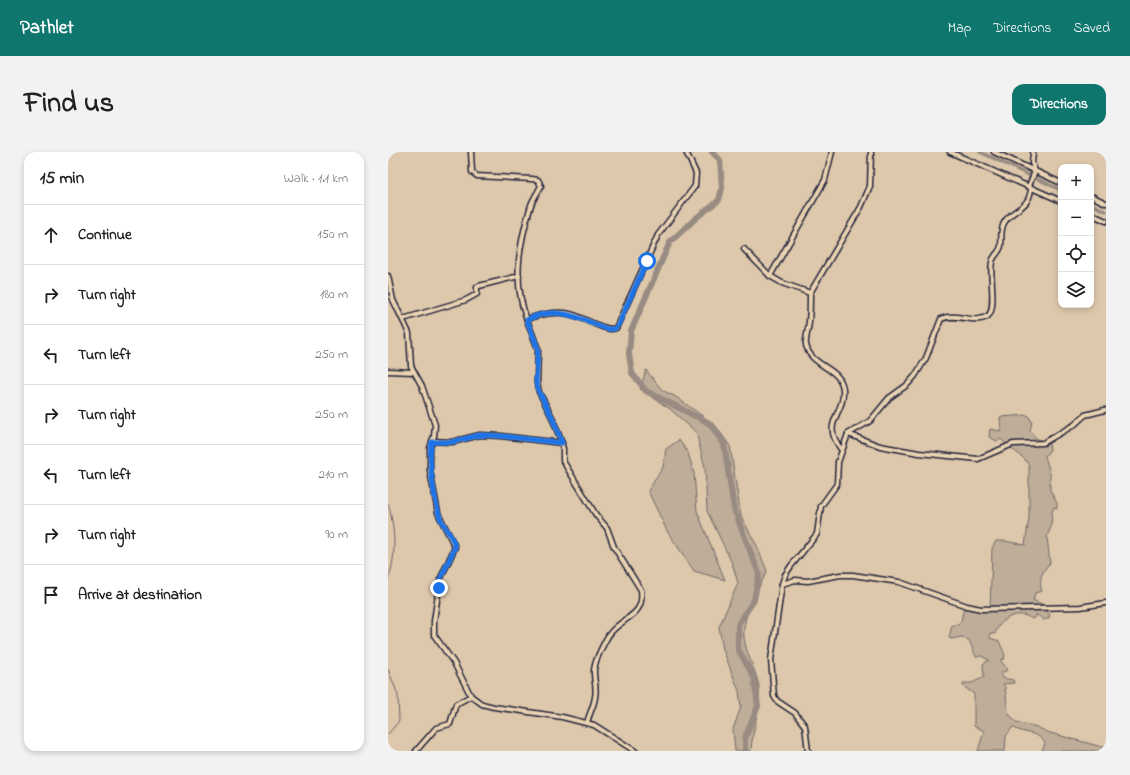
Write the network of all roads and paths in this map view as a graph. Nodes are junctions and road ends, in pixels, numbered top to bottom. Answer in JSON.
{"nodes":[{"id":1,"x":471,"y":152,"type":"edge"},
{"id":2,"x":686,"y":152,"type":"edge"},
{"id":3,"x":832,"y":152,"type":"edge"},
{"id":4,"x":871,"y":152,"type":"edge"},
{"id":5,"x":950,"y":152,"type":"edge"},
{"id":6,"x":994,"y":152,"type":"edge"},
{"id":7,"x":1032,"y":152,"type":"edge"},
{"id":8,"x":1035,"y":171,"type":"junction"},
{"id":9,"x":1058,"y":182,"type":"edge"},
{"id":10,"x":1030,"y":187,"type":"junction"},
{"id":11,"x":1094,"y":197,"type":"edge"},
{"id":12,"x":1059,"y":200,"type":"edge"},
{"id":13,"x":1106,"y":203,"type":"edge"},
{"id":14,"x":1094,"y":215,"type":"edge"},
{"id":15,"x":1106,"y":221,"type":"edge"},
{"id":16,"x":744,"y":249,"type":"dead end"},
{"id":17,"x":388,"y":276,"type":"edge"},
{"id":18,"x":519,"y":276,"type":"junction"},
{"id":19,"x":770,"y":276,"type":"junction"},
{"id":20,"x":810,"y":293,"type":"junction"},
{"id":21,"x":403,"y":320,"type":"junction"},
{"id":22,"x":527,"y":320,"type":"junction"},
{"id":23,"x":388,"y":371,"type":"edge"},
{"id":24,"x":414,"y":372,"type":"junction"},
{"id":25,"x":1105,"y":410,"type":"edge"},
{"id":26,"x":848,"y":434,"type":"junction"},
{"id":27,"x":432,"y":442,"type":"junction"},
{"id":28,"x":562,"y":443,"type":"junction"},
{"id":29,"x":841,"y":449,"type":"junction"},
{"id":30,"x":782,"y":584,"type":"junction"},
{"id":31,"x":1106,"y":603,"type":"edge"},
{"id":32,"x":471,"y":696,"type":"junction"},
{"id":33,"x":587,"y":723,"type":"junction"},
{"id":34,"x":416,"y":751,"type":"edge"},
{"id":35,"x":636,"y":751,"type":"edge"},
{"id":36,"x":808,"y":751,"type":"edge"}],
"edges":[{"from":1,"to":18,"type":"street"},
{"from":2,"to":22,"type":"street"},
{"from":3,"to":19,"type":"street"},
{"from":4,"to":20,"type":"street"},
{"from":5,"to":10,"type":"street"},
{"from":6,"to":8,"type":"street"},
{"from":7,"to":8,"type":"street"},
{"from":8,"to":9,"type":"street"},
{"from":8,"to":10,"type":"street"},
{"from":10,"to":12,"type":"street"},
{"from":10,"to":26,"type":"street"},
{"from":11,"to":13,"type":"street"},
{"from":14,"to":15,"type":"street"},
{"from":16,"to":19,"type":"street"},
{"from":17,"to":21,"type":"street"},
{"from":18,"to":21,"type":"street"},
{"from":18,"to":22,"type":"street"},
{"from":19,"to":20,"type":"street"},
{"from":20,"to":29,"type":"street"},
{"from":21,"to":24,"type":"street"},
{"from":22,"to":28,"type":"street"},
{"from":23,"to":24,"type":"street"},
{"from":24,"to":27,"type":"street"},
{"from":25,"to":26,"type":"street"},
{"from":26,"to":29,"type":"street"},
{"from":27,"to":28,"type":"street"},
{"from":27,"to":32,"type":"street"},
{"from":28,"to":33,"type":"street"},
{"from":29,"to":30,"type":"street"},
{"from":30,"to":31,"type":"street"},
{"from":30,"to":36,"type":"street"},
{"from":32,"to":33,"type":"street"},
{"from":32,"to":34,"type":"street"},
{"from":33,"to":35,"type":"street"}]}
